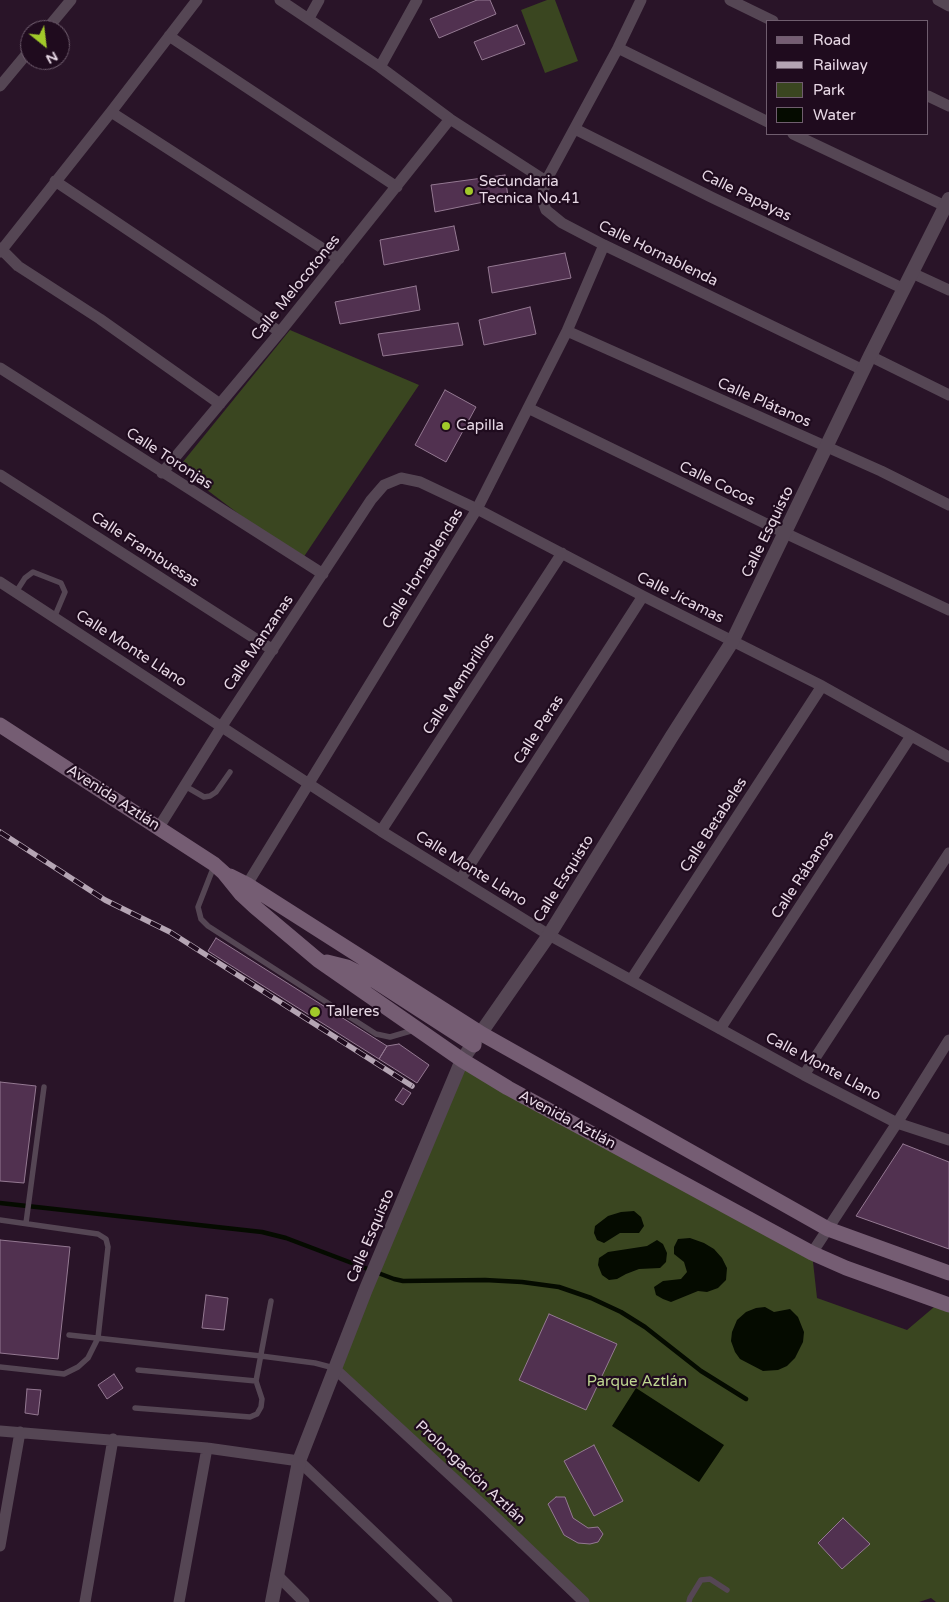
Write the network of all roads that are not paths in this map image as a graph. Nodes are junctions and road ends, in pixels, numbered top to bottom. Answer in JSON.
{"nodes":[{"id":1,"x":71,"y":0,"type":"edge"},
{"id":2,"x":197,"y":0,"type":"edge"},
{"id":3,"x":280,"y":0,"type":"edge"},
{"id":4,"x":319,"y":0,"type":"edge"},
{"id":5,"x":418,"y":0,"type":"edge"},
{"id":6,"x":641,"y":0,"type":"edge"},
{"id":7,"x":730,"y":0,"type":"edge"},
{"id":8,"x":938,"y":0,"type":"edge"},
{"id":9,"x":949,"y":6,"type":"edge"},
{"id":10,"x":309,"y":18,"type":"junction"},
{"id":11,"x":54,"y":20,"type":"edge"},
{"id":12,"x":771,"y":20,"type":"edge"},
{"id":13,"x":169,"y":36,"type":"junction"},
{"id":14,"x":618,"y":48,"type":"junction"},
{"id":15,"x":20,"y":62,"type":"edge"},
{"id":16,"x":380,"y":67,"type":"junction"},
{"id":17,"x":0,"y":86,"type":"edge"},
{"id":18,"x":929,"y":96,"type":"edge"},
{"id":19,"x":949,"y":106,"type":"edge"},
{"id":20,"x":110,"y":112,"type":"junction"},
{"id":21,"x":450,"y":119,"type":"junction"},
{"id":22,"x":766,"y":121,"type":"edge"},
{"id":23,"x":575,"y":129,"type":"junction"},
{"id":24,"x":795,"y":135,"type":"edge"},
{"id":25,"x":56,"y":181,"type":"junction"},
{"id":26,"x":546,"y":181,"type":"junction"},
{"id":27,"x":397,"y":187,"type":"junction"},
{"id":28,"x":947,"y":202,"type":"edge"},
{"id":29,"x":604,"y":245,"type":"junction"},
{"id":30,"x":0,"y":250,"type":"edge"},
{"id":31,"x":339,"y":259,"type":"junction"},
{"id":32,"x":912,"y":273,"type":"junction"},
{"id":33,"x":904,"y":289,"type":"junction"},
{"id":34,"x":949,"y":290,"type":"edge"},
{"id":35,"x":567,"y":331,"type":"junction"},
{"id":36,"x":280,"y":332,"type":"junction"},
{"id":37,"x":870,"y":356,"type":"junction"},
{"id":38,"x":0,"y":368,"type":"edge"},
{"id":39,"x":863,"y":370,"type":"junction"},
{"id":40,"x":949,"y":395,"type":"edge"},
{"id":41,"x":220,"y":404,"type":"junction"},
{"id":42,"x":528,"y":408,"type":"junction"},
{"id":43,"x":826,"y":447,"type":"junction"},
{"id":44,"x":162,"y":473,"type":"junction"},
{"id":45,"x":0,"y":475,"type":"edge"},
{"id":46,"x":392,"y":481,"type":"joint"},
{"id":47,"x":949,"y":505,"type":"edge"},
{"id":48,"x":477,"y":509,"type":"junction"},
{"id":49,"x":785,"y":533,"type":"junction"},
{"id":50,"x":562,"y":553,"type":"junction"},
{"id":51,"x":323,"y":574,"type":"junction"},
{"id":52,"x":0,"y":582,"type":"edge"},
{"id":53,"x":16,"y":592,"type":"junction"},
{"id":54,"x":643,"y":596,"type":"junction"},
{"id":55,"x":949,"y":610,"type":"edge"},
{"id":56,"x":54,"y":618,"type":"junction"},
{"id":57,"x":732,"y":642,"type":"junction"},
{"id":58,"x":273,"y":650,"type":"junction"},
{"id":59,"x":822,"y":686,"type":"junction"},
{"id":60,"x":0,"y":726,"type":"edge"},
{"id":61,"x":222,"y":726,"type":"junction"},
{"id":62,"x":911,"y":736,"type":"junction"},
{"id":63,"x":949,"y":757,"type":"edge"},
{"id":64,"x":230,"y":772,"type":"dead end"},
{"id":65,"x":308,"y":784,"type":"junction"},
{"id":66,"x":185,"y":786,"type":"junction"},
{"id":67,"x":159,"y":827,"type":"junction"},
{"id":68,"x":381,"y":831,"type":"junction"},
{"id":69,"x":949,"y":853,"type":"edge"},
{"id":70,"x":220,"y":868,"type":"junction"},
{"id":71,"x":460,"y":880,"type":"junction"},
{"id":72,"x":244,"y":890,"type":"junction"},
{"id":73,"x":549,"y":936,"type":"junction"},
{"id":74,"x":318,"y":960,"type":"junction"},
{"id":75,"x":631,"y":980,"type":"junction"},
{"id":76,"x":416,"y":1029,"type":"junction"},
{"id":77,"x":720,"y":1029,"type":"junction"},
{"id":78,"x":478,"y":1039,"type":"junction"},
{"id":79,"x":949,"y":1040,"type":"edge"},
{"id":80,"x":462,"y":1060,"type":"junction"},
{"id":81,"x":804,"y":1074,"type":"junction"},
{"id":82,"x":44,"y":1087,"type":"dead end"},
{"id":83,"x":897,"y":1122,"type":"junction"},
{"id":84,"x":949,"y":1140,"type":"edge"},
{"id":85,"x":0,"y":1220,"type":"edge"},
{"id":86,"x":26,"y":1223,"type":"junction"},
{"id":87,"x":828,"y":1229,"type":"junction"},
{"id":88,"x":812,"y":1253,"type":"junction"},
{"id":89,"x":949,"y":1273,"type":"edge"},
{"id":90,"x":271,"y":1300,"type":"dead end"},
{"id":91,"x":949,"y":1305,"type":"edge"},
{"id":92,"x":69,"y":1335,"type":"dead end"},
{"id":93,"x":98,"y":1338,"type":"junction"},
{"id":94,"x":261,"y":1356,"type":"junction"},
{"id":95,"x":0,"y":1368,"type":"edge"},
{"id":96,"x":334,"y":1368,"type":"junction"},
{"id":97,"x":138,"y":1370,"type":"dead end"},
{"id":98,"x":256,"y":1381,"type":"junction"},
{"id":99,"x":135,"y":1408,"type":"dead end"},
{"id":100,"x":0,"y":1431,"type":"edge"},
{"id":101,"x":20,"y":1432,"type":"junction"},
{"id":102,"x":113,"y":1439,"type":"junction"},
{"id":103,"x":207,"y":1448,"type":"junction"},
{"id":104,"x":299,"y":1461,"type":"junction"},
{"id":105,"x":0,"y":1546,"type":"edge"},
{"id":106,"x":276,"y":1574,"type":"junction"},
{"id":107,"x":727,"y":1590,"type":"dead end"},
{"id":108,"x":85,"y":1602,"type":"edge"},
{"id":109,"x":179,"y":1602,"type":"edge"},
{"id":110,"x":272,"y":1602,"type":"edge"},
{"id":111,"x":304,"y":1602,"type":"edge"},
{"id":112,"x":447,"y":1602,"type":"edge"},
{"id":113,"x":584,"y":1602,"type":"edge"},
{"id":114,"x":689,"y":1602,"type":"edge"}],
"edges":[{"from":1,"to":11,"type":"street"},
{"from":2,"to":13,"type":"street"},
{"from":3,"to":10,"type":"street"},
{"from":4,"to":10,"type":"street"},
{"from":5,"to":16,"type":"street"},
{"from":6,"to":14,"type":"street","name":"Calle Hornablenda"},
{"from":7,"to":12,"type":"street"},
{"from":8,"to":9,"type":"street"},
{"from":10,"to":16,"type":"street"},
{"from":13,"to":20,"type":"street"},
{"from":13,"to":27,"type":"street"},
{"from":14,"to":22,"type":"street"},
{"from":14,"to":23,"type":"street","name":"Calle Hornablenda"},
{"from":15,"to":17,"type":"street"},
{"from":16,"to":21,"type":"street"},
{"from":18,"to":19,"type":"street"},
{"from":20,"to":25,"type":"street"},
{"from":20,"to":31,"type":"street"},
{"from":21,"to":26,"type":"street"},
{"from":21,"to":27,"type":"street","name":"Calle Melocotones"},
{"from":23,"to":26,"type":"street","name":"Calle Hornablenda"},
{"from":23,"to":33,"type":"street","name":"Calle Papayas"},
{"from":24,"to":28,"type":"street"},
{"from":25,"to":30,"type":"street"},
{"from":25,"to":36,"type":"street"},
{"from":26,"to":29,"type":"street","name":"Calle Hornablenda"},
{"from":27,"to":31,"type":"street","name":"Calle Melocotones"},
{"from":28,"to":32,"type":"street","name":"Calle Esquisto"},
{"from":29,"to":35,"type":"street","name":"Calle Hornablendas"},
{"from":29,"to":39,"type":"street","name":"Calle Hornablenda"},
{"from":30,"to":41,"type":"street"},
{"from":31,"to":36,"type":"street","name":"Calle Melocotones"},
{"from":32,"to":33,"type":"street","name":"Calle Esquisto"},
{"from":32,"to":34,"type":"street"},
{"from":33,"to":37,"type":"street","name":"Calle Esquisto"},
{"from":35,"to":42,"type":"street","name":"Calle Hornablendas"},
{"from":35,"to":43,"type":"street","name":"Calle Plátanos"},
{"from":36,"to":41,"type":"street","name":"Calle Melocotones"},
{"from":37,"to":39,"type":"street","name":"Calle Esquisto"},
{"from":37,"to":40,"type":"street"},
{"from":38,"to":44,"type":"street","name":"Calle Toronjas"},
{"from":39,"to":43,"type":"street","name":"Calle Esquisto"},
{"from":41,"to":44,"type":"street","name":"Calle Melocotones"},
{"from":42,"to":48,"type":"street","name":"Calle Hornablendas"},
{"from":42,"to":49,"type":"street","name":"Calle Cocos"},
{"from":43,"to":47,"type":"street","name":"Calle Plátanos"},
{"from":43,"to":49,"type":"street","name":"Calle Esquisto"},
{"from":44,"to":51,"type":"street","name":"Calle Toronjas"},
{"from":45,"to":58,"type":"street","name":"Calle Frambuesas"},
{"from":46,"to":48,"type":"street","name":"Calle Jícamas"},
{"from":46,"to":51,"type":"street","name":"Calle Manzanas"},
{"from":48,"to":50,"type":"street","name":"Calle Jícamas"},
{"from":48,"to":65,"type":"street","name":"Calle Hornablendas"},
{"from":49,"to":55,"type":"street","name":"Calle Cocos"},
{"from":49,"to":57,"type":"street","name":"Calle Esquisto"},
{"from":50,"to":54,"type":"street","name":"Calle Jícamas"},
{"from":50,"to":68,"type":"street","name":"Calle Membrillos"},
{"from":51,"to":58,"type":"street","name":"Calle Manzanas"},
{"from":52,"to":53,"type":"street","name":"Calle Monte Llano"},
{"from":53,"to":56,"type":"street","name":"Calle Monte Llano"},
{"from":53,"to":56,"type":"lane"},
{"from":54,"to":57,"type":"street","name":"Calle Jícamas"},
{"from":54,"to":71,"type":"street","name":"Calle Peras"},
{"from":56,"to":61,"type":"street","name":"Calle Monte Llano"},
{"from":57,"to":59,"type":"street","name":"Calle Jícamas"},
{"from":57,"to":73,"type":"street","name":"Calle Esquisto"},
{"from":58,"to":61,"type":"street","name":"Calle Manzanas"},
{"from":59,"to":62,"type":"street","name":"Calle Jícamas"},
{"from":59,"to":75,"type":"street","name":"Calle Betabeles"},
{"from":60,"to":67,"type":"main road","name":"Avenida Aztlán"},
{"from":61,"to":65,"type":"street","name":"Calle Monte Llano"},
{"from":61,"to":66,"type":"street","name":"Calle Manzanas"},
{"from":62,"to":63,"type":"street","name":"Calle Jícamas"},
{"from":62,"to":77,"type":"street","name":"Calle Rábanos"},
{"from":64,"to":66,"type":"lane"},
{"from":65,"to":68,"type":"street","name":"Calle Monte Llano"},
{"from":65,"to":72,"type":"street","name":"Calle Hornablendas"},
{"from":66,"to":67,"type":"street","name":"Calle Manzanas"},
{"from":67,"to":70,"type":"main road","name":"Avenida Aztlán"},
{"from":68,"to":71,"type":"street","name":"Calle Monte Llano"},
{"from":69,"to":81,"type":"street"},
{"from":70,"to":72,"type":"main road","name":"Avenida Aztlán"},
{"from":70,"to":76,"type":"lane"},
{"from":71,"to":73,"type":"street","name":"Calle Monte Llano"},
{"from":72,"to":74,"type":"main road","name":"Avenida Aztlán"},
{"from":72,"to":78,"type":"main road","name":"Avenida Aztlán"},
{"from":73,"to":75,"type":"street","name":"Calle Monte Llano"},
{"from":73,"to":78,"type":"street","name":"Calle Esquisto"},
{"from":74,"to":76,"type":"main road","name":"Avenida Aztlán"},
{"from":74,"to":78,"type":"main road"},
{"from":75,"to":77,"type":"street","name":"Calle Monte Llano"},
{"from":76,"to":80,"type":"main road","name":"Avenida Aztlán"},
{"from":77,"to":81,"type":"street","name":"Calle Monte Llano"},
{"from":78,"to":80,"type":"street","name":"Calle Esquisto"},
{"from":78,"to":87,"type":"main road","name":"Avenida Aztlán"},
{"from":79,"to":83,"type":"street"},
{"from":80,"to":88,"type":"main road","name":"Avenida Aztlán"},
{"from":80,"to":96,"type":"street","name":"Calle Esquisto"},
{"from":81,"to":83,"type":"street","name":"Calle Monte Llano"},
{"from":82,"to":86,"type":"lane"},
{"from":83,"to":84,"type":"street","name":"Calle Monte Llano"},
{"from":83,"to":87,"type":"street"},
{"from":85,"to":86,"type":"lane"},
{"from":86,"to":93,"type":"lane"},
{"from":87,"to":88,"type":"street"},
{"from":87,"to":89,"type":"main road","name":"Avenida Aztlán"},
{"from":88,"to":91,"type":"main road","name":"Avenida Aztlán"},
{"from":90,"to":94,"type":"lane"},
{"from":92,"to":93,"type":"lane"},
{"from":93,"to":94,"type":"lane"},
{"from":93,"to":95,"type":"lane"},
{"from":94,"to":96,"type":"lane"},
{"from":94,"to":98,"type":"lane"},
{"from":96,"to":104,"type":"street","name":"Calle Esquisto"},
{"from":96,"to":113,"type":"street","name":"Prolongación Aztlán"},
{"from":97,"to":98,"type":"lane"},
{"from":98,"to":99,"type":"lane"},
{"from":100,"to":101,"type":"street"},
{"from":101,"to":102,"type":"street"},
{"from":101,"to":105,"type":"street"},
{"from":102,"to":103,"type":"street"},
{"from":102,"to":108,"type":"street"},
{"from":103,"to":104,"type":"street"},
{"from":103,"to":109,"type":"street"},
{"from":104,"to":106,"type":"street","name":"Calle Esquisto"},
{"from":104,"to":112,"type":"street"},
{"from":106,"to":110,"type":"street","name":"Calle Esquisto"},
{"from":106,"to":111,"type":"street"},
{"from":107,"to":114,"type":"lane"}]}
